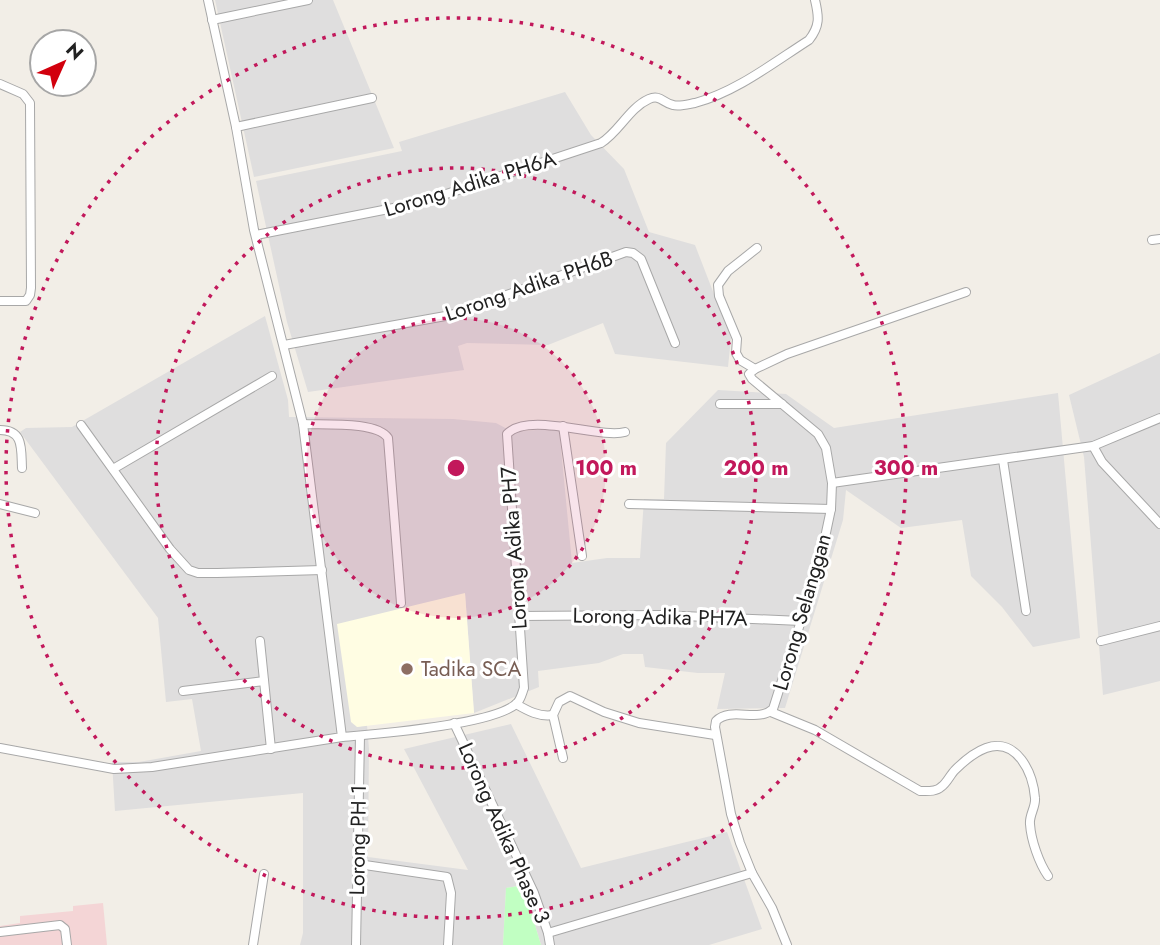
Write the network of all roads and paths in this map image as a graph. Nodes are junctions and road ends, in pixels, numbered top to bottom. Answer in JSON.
{"nodes":[{"id":1,"x":208,"y":0,"type":"edge"},
{"id":2,"x":308,"y":0,"type":"edge"},
{"id":3,"x":815,"y":0,"type":"edge"},
{"id":4,"x":212,"y":20,"type":"junction"},
{"id":5,"x":0,"y":84,"type":"edge"},
{"id":6,"x":372,"y":99,"type":"dead end"},
{"id":7,"x":236,"y":127,"type":"junction"},
{"id":8,"x":256,"y":234,"type":"junction"},
{"id":9,"x":757,"y":248,"type":"dead end"},
{"id":10,"x":965,"y":292,"type":"dead end"},
{"id":11,"x":0,"y":301,"type":"edge"},
{"id":12,"x":675,"y":343,"type":"dead end"},
{"id":13,"x":284,"y":345,"type":"junction"},
{"id":14,"x":755,"y":369,"type":"junction"},
{"id":15,"x":272,"y":376,"type":"dead end"},
{"id":16,"x":720,"y":404,"type":"dead end"},
{"id":17,"x":782,"y":404,"type":"junction"},
{"id":18,"x":1160,"y":418,"type":"edge"},
{"id":19,"x":303,"y":424,"type":"junction"},
{"id":20,"x":81,"y":425,"type":"dead end"},
{"id":21,"x":564,"y":426,"type":"junction"},
{"id":22,"x":0,"y":430,"type":"edge"},
{"id":23,"x":625,"y":432,"type":"dead end"},
{"id":24,"x":1093,"y":446,"type":"junction"},
{"id":25,"x":1003,"y":460,"type":"junction"},
{"id":26,"x":22,"y":468,"type":"dead end"},
{"id":27,"x":113,"y":469,"type":"junction"},
{"id":28,"x":832,"y":483,"type":"junction"},
{"id":29,"x":0,"y":504,"type":"edge"},
{"id":30,"x":629,"y":504,"type":"dead end"},
{"id":31,"x":831,"y":509,"type":"junction"},
{"id":32,"x":35,"y":513,"type":"dead end"},
{"id":33,"x":1160,"y":524,"type":"edge"},
{"id":34,"x":582,"y":556,"type":"dead end"},
{"id":35,"x":322,"y":570,"type":"junction"},
{"id":36,"x":401,"y":603,"type":"dead end"},
{"id":37,"x":1027,"y":611,"type":"dead end"},
{"id":38,"x":519,"y":617,"type":"junction"},
{"id":39,"x":801,"y":621,"type":"junction"},
{"id":40,"x":1160,"y":626,"type":"edge"},
{"id":41,"x":260,"y":641,"type":"dead end"},
{"id":42,"x":1101,"y":641,"type":"dead end"},
{"id":43,"x":264,"y":681,"type":"junction"},
{"id":44,"x":183,"y":691,"type":"dead end"},
{"id":45,"x":516,"y":704,"type":"junction"},
{"id":46,"x":771,"y":712,"type":"junction"},
{"id":47,"x":553,"y":715,"type":"junction"},
{"id":48,"x":454,"y":723,"type":"junction"},
{"id":49,"x":715,"y":735,"type":"junction"},
{"id":50,"x":360,"y":736,"type":"junction"},
{"id":51,"x":342,"y":737,"type":"junction"},
{"id":52,"x":0,"y":748,"type":"edge"},
{"id":53,"x":271,"y":749,"type":"junction"},
{"id":54,"x":563,"y":758,"type":"dead end"},
{"id":55,"x":358,"y":864,"type":"junction"},
{"id":56,"x":751,"y":873,"type":"junction"},
{"id":57,"x":264,"y":874,"type":"dead end"},
{"id":58,"x":1048,"y":876,"type":"dead end"},
{"id":59,"x":0,"y":932,"type":"edge"},
{"id":60,"x":548,"y":933,"type":"junction"},
{"id":61,"x":67,"y":945,"type":"edge"},
{"id":62,"x":253,"y":945,"type":"edge"},
{"id":63,"x":356,"y":945,"type":"edge"},
{"id":64,"x":448,"y":945,"type":"edge"},
{"id":65,"x":550,"y":945,"type":"edge"},
{"id":66,"x":787,"y":945,"type":"edge"}],
"edges":[{"from":1,"to":4,"type":"street"},
{"from":2,"to":4,"type":"street"},
{"from":3,"to":8,"type":"street","name":"Lorong Adika PH6A"},
{"from":4,"to":7,"type":"street"},
{"from":5,"to":11,"type":"street"},
{"from":6,"to":7,"type":"street"},
{"from":7,"to":8,"type":"street"},
{"from":8,"to":13,"type":"street"},
{"from":9,"to":14,"type":"street"},
{"from":10,"to":14,"type":"street"},
{"from":12,"to":13,"type":"street","name":"Lorong Adika PH6B"},
{"from":13,"to":19,"type":"street"},
{"from":14,"to":17,"type":"street","name":"Lorong Selanggan"},
{"from":15,"to":27,"type":"street"},
{"from":16,"to":17,"type":"street"},
{"from":17,"to":28,"type":"street","name":"Lorong Selanggan"},
{"from":18,"to":24,"type":"street"},
{"from":19,"to":35,"type":"street"},
{"from":19,"to":36,"type":"street"},
{"from":20,"to":27,"type":"street"},
{"from":21,"to":23,"type":"street"},
{"from":21,"to":34,"type":"street"},
{"from":21,"to":38,"type":"street","name":"Lorong Adika PH7"},
{"from":22,"to":26,"type":"street"},
{"from":24,"to":25,"type":"street"},
{"from":24,"to":33,"type":"street"},
{"from":25,"to":28,"type":"street"},
{"from":25,"to":37,"type":"street"},
{"from":27,"to":35,"type":"street"},
{"from":28,"to":31,"type":"street","name":"Lorong Selanggan"},
{"from":29,"to":32,"type":"street"},
{"from":30,"to":31,"type":"street"},
{"from":31,"to":39,"type":"street","name":"Lorong Selanggan"},
{"from":35,"to":51,"type":"street"},
{"from":38,"to":39,"type":"street","name":"Lorong Adika PH7A"},
{"from":38,"to":45,"type":"street","name":"Lorong Adika PH7"},
{"from":39,"to":46,"type":"street","name":"Lorong Selanggan"},
{"from":40,"to":42,"type":"street"},
{"from":41,"to":43,"type":"street"},
{"from":43,"to":44,"type":"street"},
{"from":43,"to":53,"type":"street"},
{"from":45,"to":47,"type":"street"},
{"from":45,"to":48,"type":"street"},
{"from":46,"to":49,"type":"street","name":"Lorong Selanggan"},
{"from":46,"to":58,"type":"street"},
{"from":47,"to":49,"type":"street"},
{"from":47,"to":54,"type":"street"},
{"from":48,"to":50,"type":"street"},
{"from":48,"to":60,"type":"street","name":"Lorong Adika Phase 3"},
{"from":49,"to":56,"type":"street"},
{"from":50,"to":51,"type":"street"},
{"from":50,"to":55,"type":"street","name":"Lorong PH 1"},
{"from":51,"to":53,"type":"street"},
{"from":52,"to":53,"type":"street"},
{"from":55,"to":63,"type":"street","name":"Lorong PH 1"},
{"from":55,"to":64,"type":"street"},
{"from":56,"to":60,"type":"street"},
{"from":56,"to":66,"type":"street"},
{"from":57,"to":62,"type":"street"},
{"from":59,"to":61,"type":"street"},
{"from":60,"to":65,"type":"street","name":"Lorong Adika Phase 3"}]}
